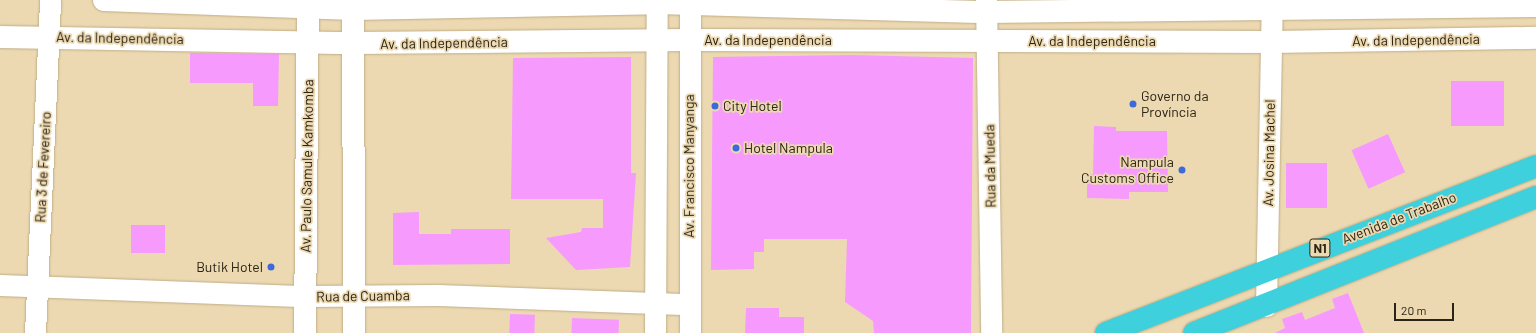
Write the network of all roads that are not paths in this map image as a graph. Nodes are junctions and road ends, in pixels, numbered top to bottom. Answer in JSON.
{"nodes":[{"id":1,"x":50,"y":0,"type":"edge"},
{"id":2,"x":104,"y":0,"type":"edge"},
{"id":3,"x":657,"y":2,"type":"edge"},
{"id":4,"x":690,"y":2,"type":"edge"},
{"id":5,"x":308,"y":4,"type":"edge"},
{"id":6,"x":1272,"y":4,"type":"edge"},
{"id":7,"x":353,"y":5,"type":"edge"},
{"id":8,"x":987,"y":6,"type":"edge"},
{"id":9,"x":1536,"y":6,"type":"edge"},
{"id":10,"x":0,"y":37,"type":"edge"},
{"id":11,"x":49,"y":37,"type":"junction"},
{"id":12,"x":1536,"y":38,"type":"edge"},
{"id":13,"x":689,"y":40,"type":"junction"},
{"id":14,"x":657,"y":41,"type":"junction"},
{"id":15,"x":988,"y":41,"type":"junction"},
{"id":16,"x":309,"y":42,"type":"junction"},
{"id":17,"x":1272,"y":42,"type":"junction"},
{"id":18,"x":353,"y":44,"type":"junction"},
{"id":19,"x":1536,"y":166,"type":"edge"},
{"id":20,"x":1536,"y":197,"type":"edge"},
{"id":21,"x":1267,"y":268,"type":"junction"},
{"id":22,"x":0,"y":285,"type":"edge"},
{"id":23,"x":37,"y":285,"type":"junction"},
{"id":24,"x":353,"y":295,"type":"junction"},
{"id":25,"x":306,"y":296,"type":"junction"},
{"id":26,"x":655,"y":304,"type":"junction"},
{"id":27,"x":689,"y":304,"type":"junction"},
{"id":28,"x":1266,"y":306,"type":"junction"},
{"id":29,"x":35,"y":333,"type":"edge"},
{"id":30,"x":306,"y":333,"type":"edge"},
{"id":31,"x":354,"y":333,"type":"edge"},
{"id":32,"x":655,"y":333,"type":"edge"},
{"id":33,"x":690,"y":333,"type":"edge"},
{"id":34,"x":991,"y":333,"type":"edge"},
{"id":35,"x":1106,"y":333,"type":"edge"},
{"id":36,"x":1194,"y":333,"type":"edge"}],
"edges":[{"from":1,"to":11,"type":"street","name":"Rua 3 de Fevereiro"},
{"from":2,"to":5,"type":"main road"},
{"from":3,"to":4,"type":"main road"},
{"from":3,"to":7,"type":"main road"},
{"from":3,"to":14,"type":"street"},
{"from":4,"to":8,"type":"main road"},
{"from":4,"to":13,"type":"street","name":"Av. Francisco Manyanga"},
{"from":5,"to":7,"type":"main road"},
{"from":5,"to":16,"type":"main road","name":"Av. Paulo Samule Kamkomba"},
{"from":6,"to":8,"type":"main road"},
{"from":6,"to":9,"type":"main road"},
{"from":6,"to":17,"type":"street","name":"Av. Josina Machel"},
{"from":7,"to":18,"type":"main road"},
{"from":8,"to":15,"type":"street","name":"Rua da Mueda"},
{"from":10,"to":11,"type":"main road","name":"Av. da Independência"},
{"from":11,"to":16,"type":"main road","name":"Av. da Independência"},
{"from":11,"to":23,"type":"street","name":"Rua 3 de Fevereiro"},
{"from":12,"to":17,"type":"main road","name":"Av. da Independência"},
{"from":13,"to":14,"type":"main road","name":"Av. da Independência"},
{"from":13,"to":15,"type":"main road","name":"Av. da Independência"},
{"from":13,"to":27,"type":"street","name":"Av. Francisco Manyanga"},
{"from":14,"to":18,"type":"main road","name":"Av. da Independência"},
{"from":14,"to":26,"type":"street"},
{"from":15,"to":17,"type":"main road","name":"Av. da Independência"},
{"from":15,"to":34,"type":"street","name":"Rua da Mueda"},
{"from":16,"to":18,"type":"main road","name":"Av. da Independência"},
{"from":16,"to":25,"type":"main road","name":"Av. Paulo Samule Kamkomba"},
{"from":17,"to":21,"type":"street","name":"Av. Josina Machel"},
{"from":18,"to":24,"type":"main road"},
{"from":19,"to":21,"type":"highway","name":"Avenida de Trabalho","number":"N1"},
{"from":20,"to":28,"type":"highway","number":"N1"},
{"from":21,"to":28,"type":"street","name":"Av. Josina Machel"},
{"from":21,"to":35,"type":"highway","name":"Avenida de Trabalho","number":"N1"},
{"from":22,"to":23,"type":"street","name":"Rua de Cuamba"},
{"from":23,"to":25,"type":"street","name":"Rua de Cuamba"},
{"from":23,"to":29,"type":"street","name":"Rua 3 de Fevereiro"},
{"from":24,"to":25,"type":"street","name":"Rua de Cuamba"},
{"from":24,"to":26,"type":"street","name":"Rua de Cuamba"},
{"from":24,"to":31,"type":"main road"},
{"from":25,"to":30,"type":"main road","name":"Av. Paulo Samule Kamkomba"},
{"from":26,"to":27,"type":"street","name":"Rua de Cuamba"},
{"from":26,"to":32,"type":"street"},
{"from":27,"to":33,"type":"street","name":"Av. Francisco Manyanga"},
{"from":28,"to":36,"type":"highway","number":"N1"}]}
